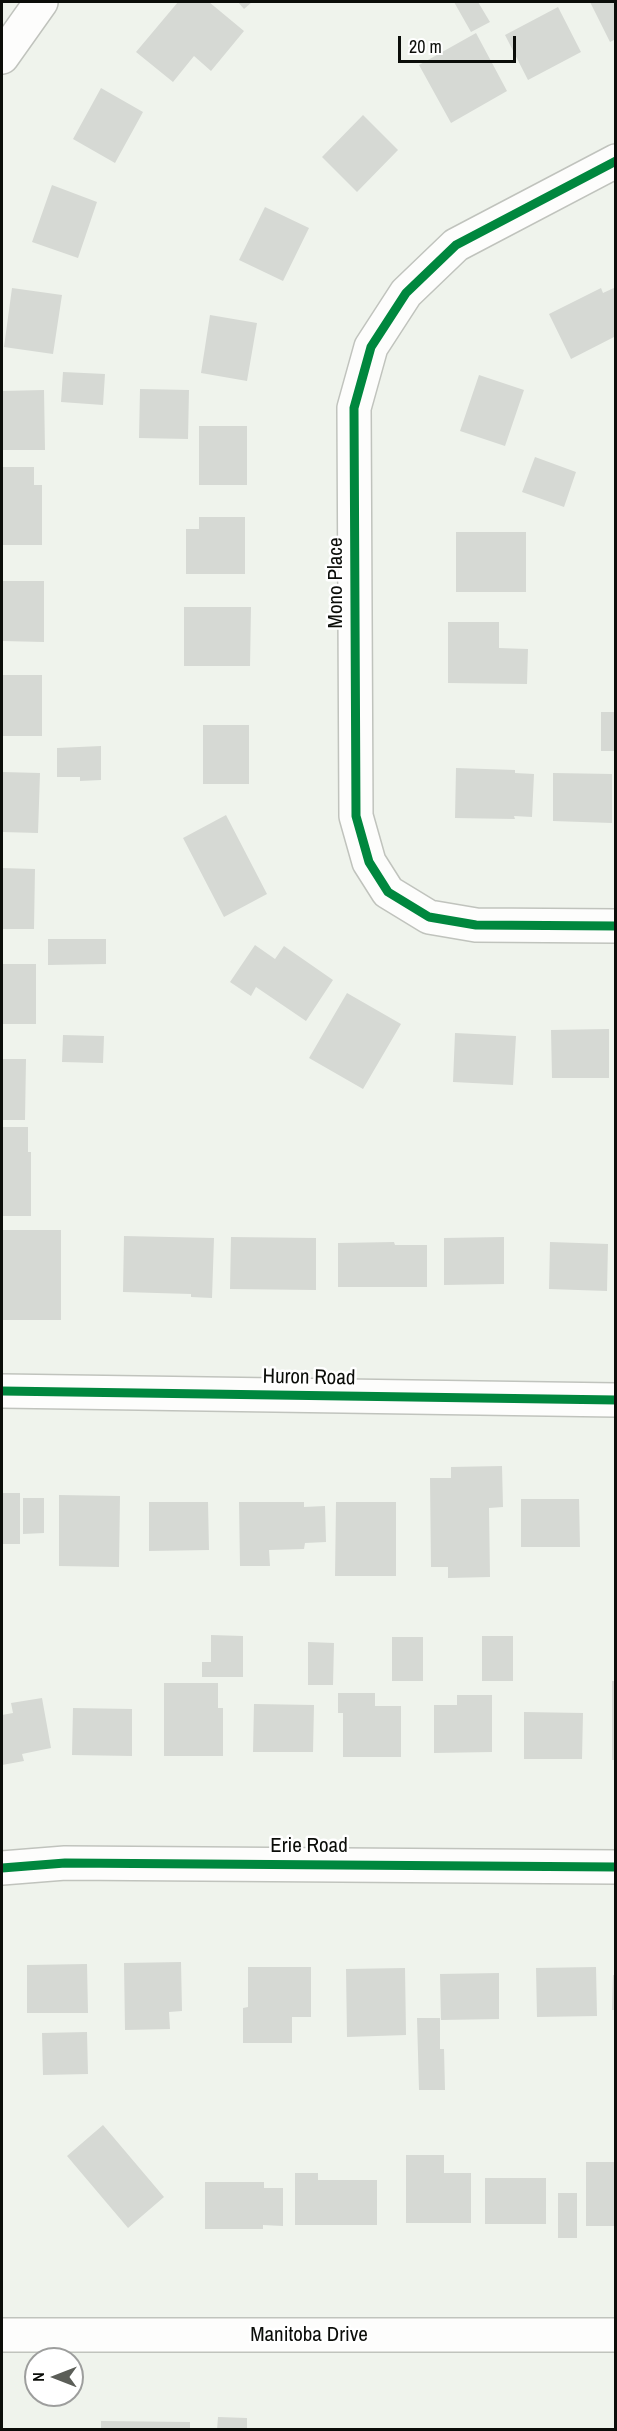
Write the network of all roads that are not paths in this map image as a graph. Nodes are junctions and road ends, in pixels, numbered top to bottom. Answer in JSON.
{"nodes":[{"id":1,"x":41,"y":2,"type":"edge"},
{"id":2,"x":2,"y":57,"type":"edge"},
{"id":3,"x":615,"y":161,"type":"edge"},
{"id":4,"x":615,"y":926,"type":"edge"},
{"id":5,"x":2,"y":1391,"type":"edge"},
{"id":6,"x":615,"y":1400,"type":"edge"},
{"id":7,"x":615,"y":1867,"type":"edge"},
{"id":8,"x":2,"y":1868,"type":"edge"},
{"id":9,"x":615,"y":2334,"type":"edge"},
{"id":10,"x":2,"y":2335,"type":"edge"}],
"edges":[{"from":1,"to":2,"type":"street"},
{"from":3,"to":4,"type":"street","name":"Mono Place"},
{"from":5,"to":6,"type":"street","name":"Huron Road"},
{"from":7,"to":8,"type":"street","name":"Erie Road"},
{"from":9,"to":10,"type":"street","name":"Manitoba Drive"}]}
